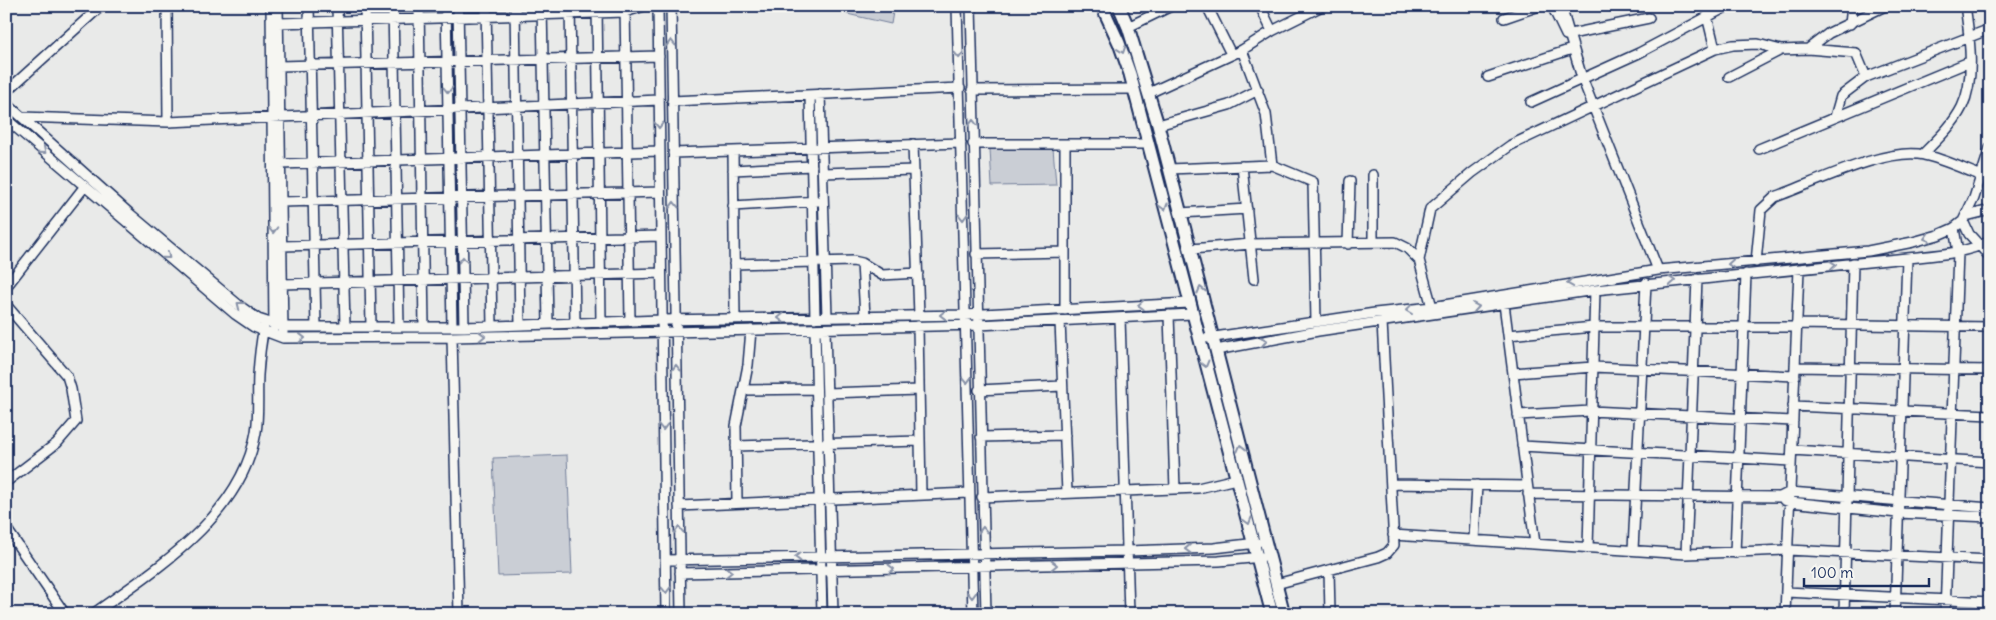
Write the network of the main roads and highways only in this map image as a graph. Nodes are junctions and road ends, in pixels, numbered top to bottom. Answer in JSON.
{"nodes":[{"id":1,"x":1102,"y":6,"type":"edge"},
{"id":2,"x":1119,"y":6,"type":"edge"},
{"id":3,"x":1260,"y":542,"type":"junction"},
{"id":4,"x":1263,"y":556,"type":"junction"},
{"id":5,"x":1272,"y":614,"type":"edge"},
{"id":6,"x":1284,"y":614,"type":"edge"}],
"edges":[{"from":1,"to":3,"type":"main road","one_way":true},
{"from":3,"to":2,"type":"main road","one_way":true},
{"from":3,"to":4,"type":"main road"},
{"from":4,"to":5,"type":"main road"},
{"from":4,"to":6,"type":"main road"}]}
